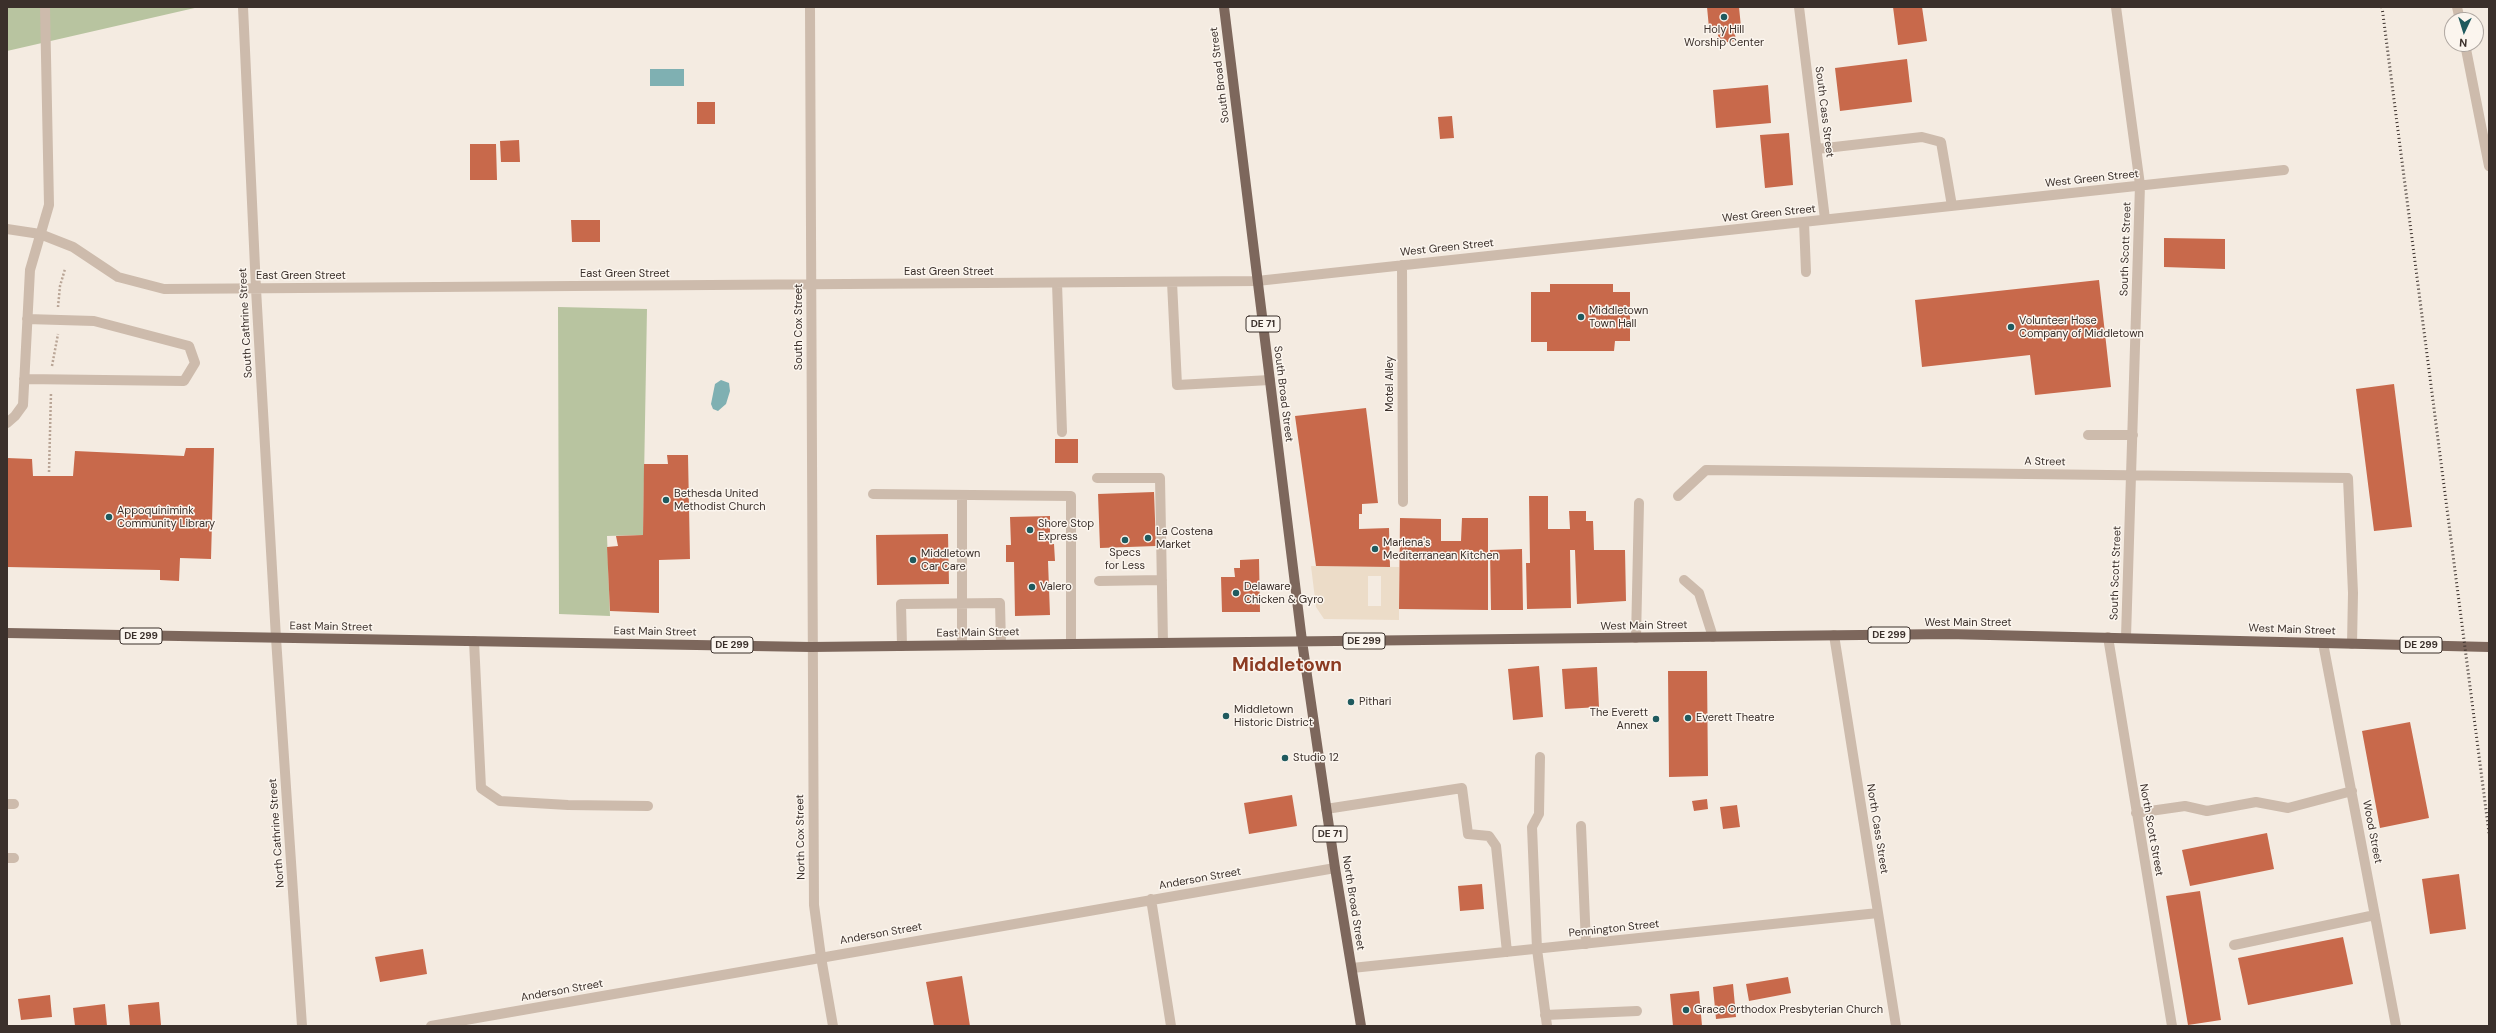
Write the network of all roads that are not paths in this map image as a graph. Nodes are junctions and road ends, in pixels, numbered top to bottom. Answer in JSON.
{"nodes":[{"id":1,"x":46,"y":7,"type":"edge"},
{"id":2,"x":243,"y":7,"type":"edge"},
{"id":3,"x":810,"y":7,"type":"edge"},
{"id":4,"x":1224,"y":7,"type":"edge"},
{"id":5,"x":1799,"y":7,"type":"edge"},
{"id":6,"x":2116,"y":7,"type":"edge"},
{"id":7,"x":2467,"y":52,"type":"edge"},
{"id":8,"x":1816,"y":149,"type":"junction"},
{"id":9,"x":2489,"y":166,"type":"edge"},
{"id":10,"x":2284,"y":170,"type":"dead end"},
{"id":11,"x":2140,"y":185,"type":"junction"},
{"id":12,"x":1952,"y":206,"type":"junction"},
{"id":13,"x":1825,"y":220,"type":"junction"},
{"id":14,"x":1804,"y":222,"type":"junction"},
{"id":15,"x":7,"y":229,"type":"edge"},
{"id":16,"x":40,"y":234,"type":"junction"},
{"id":17,"x":1402,"y":265,"type":"junction"},
{"id":18,"x":1806,"y":272,"type":"dead end"},
{"id":19,"x":1257,"y":281,"type":"junction"},
{"id":20,"x":1172,"y":282,"type":"junction"},
{"id":21,"x":1057,"y":283,"type":"junction"},
{"id":22,"x":811,"y":284,"type":"junction"},
{"id":23,"x":256,"y":289,"type":"junction"},
{"id":24,"x":27,"y":319,"type":"junction"},
{"id":25,"x":24,"y":378,"type":"junction"},
{"id":26,"x":1270,"y":380,"type":"junction"},
{"id":27,"x":7,"y":422,"type":"edge"},
{"id":28,"x":1062,"y":432,"type":"dead end"},
{"id":29,"x":2088,"y":435,"type":"dead end"},
{"id":30,"x":2133,"y":435,"type":"junction"},
{"id":31,"x":2131,"y":475,"type":"junction"},
{"id":32,"x":1097,"y":478,"type":"dead end"},
{"id":33,"x":873,"y":494,"type":"dead end"},
{"id":34,"x":962,"y":495,"type":"junction"},
{"id":35,"x":1678,"y":496,"type":"dead end"},
{"id":36,"x":1403,"y":502,"type":"dead end"},
{"id":37,"x":1639,"y":503,"type":"dead end"},
{"id":38,"x":1099,"y":580,"type":"dead end"},
{"id":39,"x":1162,"y":580,"type":"junction"},
{"id":40,"x":1684,"y":580,"type":"dead end"},
{"id":41,"x":962,"y":604,"type":"junction"},
{"id":42,"x":7,"y":633,"type":"edge"},
{"id":43,"x":1834,"y":635,"type":"junction"},
{"id":44,"x":1713,"y":637,"type":"junction"},
{"id":45,"x":2108,"y":637,"type":"junction"},
{"id":46,"x":2126,"y":637,"type":"junction"},
{"id":47,"x":276,"y":638,"type":"junction"},
{"id":48,"x":1636,"y":638,"type":"junction"},
{"id":49,"x":474,"y":641,"type":"junction"},
{"id":50,"x":1302,"y":641,"type":"junction"},
{"id":51,"x":1163,"y":642,"type":"junction"},
{"id":52,"x":2323,"y":643,"type":"junction"},
{"id":53,"x":1001,"y":644,"type":"junction"},
{"id":54,"x":1071,"y":644,"type":"junction"},
{"id":55,"x":2352,"y":644,"type":"junction"},
{"id":56,"x":962,"y":645,"type":"junction"},
{"id":57,"x":902,"y":646,"type":"junction"},
{"id":58,"x":811,"y":647,"type":"junction"},
{"id":59,"x":2489,"y":647,"type":"edge"},
{"id":60,"x":1540,"y":757,"type":"dead end"},
{"id":61,"x":2352,"y":791,"type":"junction"},
{"id":62,"x":648,"y":806,"type":"dead end"},
{"id":63,"x":1326,"y":809,"type":"junction"},
{"id":64,"x":2136,"y":813,"type":"junction"},
{"id":65,"x":1581,"y":826,"type":"dead end"},
{"id":66,"x":1335,"y":868,"type":"junction"},
{"id":67,"x":1151,"y":899,"type":"junction"},
{"id":68,"x":1878,"y":913,"type":"junction"},
{"id":69,"x":2375,"y":915,"type":"junction"},
{"id":70,"x":1586,"y":944,"type":"junction"},
{"id":71,"x":2234,"y":945,"type":"dead end"},
{"id":72,"x":1537,"y":949,"type":"junction"},
{"id":73,"x":1508,"y":952,"type":"junction"},
{"id":74,"x":821,"y":957,"type":"junction"},
{"id":75,"x":1352,"y":968,"type":"junction"},
{"id":76,"x":1637,"y":1011,"type":"dead end"},
{"id":77,"x":1545,"y":1015,"type":"junction"},
{"id":78,"x":302,"y":1026,"type":"edge"},
{"id":79,"x":431,"y":1026,"type":"edge"},
{"id":80,"x":833,"y":1026,"type":"edge"},
{"id":81,"x":1171,"y":1026,"type":"edge"},
{"id":82,"x":1361,"y":1026,"type":"edge"},
{"id":83,"x":1546,"y":1026,"type":"edge"},
{"id":84,"x":1896,"y":1026,"type":"edge"},
{"id":85,"x":2172,"y":1026,"type":"edge"},
{"id":86,"x":2396,"y":1026,"type":"edge"}],
"edges":[{"from":1,"to":16,"type":"street"},
{"from":2,"to":23,"type":"street","name":"South Cathrine Street"},
{"from":3,"to":22,"type":"street","name":"South Cox Street"},
{"from":4,"to":19,"type":"main road","name":"South Broad Street","number":"DE 71"},
{"from":5,"to":8,"type":"street","name":"South Cass Street"},
{"from":6,"to":11,"type":"street","name":"South Scott Street"},
{"from":7,"to":9,"type":"street"},
{"from":8,"to":12,"type":"street"},
{"from":8,"to":13,"type":"street","name":"South Cass Street"},
{"from":10,"to":11,"type":"street","name":"West Green Street"},
{"from":11,"to":12,"type":"street","name":"West Green Street"},
{"from":11,"to":30,"type":"street","name":"South Scott Street"},
{"from":12,"to":13,"type":"street","name":"West Green Street"},
{"from":13,"to":14,"type":"street","name":"West Green Street"},
{"from":14,"to":17,"type":"street","name":"West Green Street"},
{"from":14,"to":18,"type":"street"},
{"from":15,"to":16,"type":"street","name":"East Green Street"},
{"from":16,"to":23,"type":"street","name":"East Green Street"},
{"from":16,"to":24,"type":"street"},
{"from":17,"to":19,"type":"street","name":"West Green Street"},
{"from":17,"to":36,"type":"street","name":"Motel Alley"},
{"from":19,"to":20,"type":"street","name":"East Green Street"},
{"from":19,"to":26,"type":"main road","name":"South Broad Street","number":"DE 71"},
{"from":20,"to":21,"type":"street","name":"East Green Street"},
{"from":20,"to":26,"type":"street"},
{"from":21,"to":22,"type":"street","name":"East Green Street"},
{"from":21,"to":28,"type":"street"},
{"from":22,"to":23,"type":"street","name":"East Green Street"},
{"from":22,"to":58,"type":"street","name":"South Cox Street"},
{"from":23,"to":47,"type":"street","name":"South Cathrine Street"},
{"from":24,"to":25,"type":"street"},
{"from":24,"to":25,"type":"street"},
{"from":25,"to":27,"type":"street"},
{"from":26,"to":50,"type":"main road","name":"South Broad Street","number":"DE 71"},
{"from":29,"to":30,"type":"street"},
{"from":30,"to":31,"type":"street","name":"South Scott Street"},
{"from":31,"to":35,"type":"street","name":"A Street"},
{"from":31,"to":46,"type":"street","name":"South Scott Street"},
{"from":31,"to":55,"type":"street","name":"A Street"},
{"from":32,"to":39,"type":"street"},
{"from":33,"to":34,"type":"street"},
{"from":34,"to":41,"type":"street"},
{"from":34,"to":54,"type":"street"},
{"from":37,"to":48,"type":"street"},
{"from":38,"to":39,"type":"street"},
{"from":39,"to":51,"type":"street"},
{"from":40,"to":44,"type":"street"},
{"from":41,"to":53,"type":"street"},
{"from":41,"to":56,"type":"street"},
{"from":41,"to":57,"type":"street"},
{"from":42,"to":47,"type":"main road","name":"East Main Street","number":"DE 299"},
{"from":43,"to":44,"type":"main road","name":"West Main Street","number":"DE 299"},
{"from":43,"to":45,"type":"main road","name":"West Main Street","number":"DE 299"},
{"from":43,"to":68,"type":"street","name":"North Cass Street"},
{"from":44,"to":48,"type":"main road","name":"West Main Street","number":"DE 299"},
{"from":45,"to":46,"type":"main road","name":"West Main Street","number":"DE 299"},
{"from":45,"to":64,"type":"street","name":"North Scott Street"},
{"from":46,"to":52,"type":"main road","name":"West Main Street","number":"DE 299"},
{"from":47,"to":49,"type":"main road","name":"East Main Street","number":"DE 299"},
{"from":47,"to":78,"type":"street","name":"North Cathrine Street"},
{"from":48,"to":50,"type":"main road","name":"West Main Street","number":"DE 299"},
{"from":49,"to":58,"type":"main road","name":"East Main Street","number":"DE 299"},
{"from":49,"to":62,"type":"street"},
{"from":50,"to":51,"type":"main road","name":"East Main Street","number":"DE 299"},
{"from":50,"to":63,"type":"main road","name":"North Broad Street","number":"DE 71"},
{"from":51,"to":54,"type":"main road","name":"East Main Street","number":"DE 299"},
{"from":52,"to":55,"type":"main road","name":"West Main Street","number":"DE 299"},
{"from":52,"to":61,"type":"street","name":"Wood Street"},
{"from":53,"to":54,"type":"main road","name":"East Main Street","number":"DE 299"},
{"from":53,"to":56,"type":"main road","name":"East Main Street","number":"DE 299"},
{"from":55,"to":59,"type":"main road","name":"West Main Street","number":"DE 299"},
{"from":56,"to":57,"type":"main road","name":"East Main Street","number":"DE 299"},
{"from":57,"to":58,"type":"main road","name":"East Main Street","number":"DE 299"},
{"from":58,"to":74,"type":"street","name":"North Cox Street"},
{"from":60,"to":72,"type":"street"},
{"from":61,"to":64,"type":"street"},
{"from":61,"to":69,"type":"street","name":"Wood Street"},
{"from":63,"to":66,"type":"main road","name":"North Broad Street","number":"DE 71"},
{"from":63,"to":73,"type":"street"},
{"from":64,"to":85,"type":"street","name":"North Scott Street"},
{"from":65,"to":70,"type":"street"},
{"from":66,"to":67,"type":"street","name":"Anderson Street"},
{"from":66,"to":75,"type":"main road","name":"North Broad Street","number":"DE 71"},
{"from":67,"to":74,"type":"street","name":"Anderson Street"},
{"from":67,"to":81,"type":"street"},
{"from":68,"to":70,"type":"street","name":"Pennington Street"},
{"from":68,"to":84,"type":"street","name":"North Cass Street"},
{"from":69,"to":71,"type":"street"},
{"from":69,"to":86,"type":"street","name":"Wood Street"},
{"from":70,"to":72,"type":"street","name":"Pennington Street"},
{"from":72,"to":73,"type":"street","name":"Pennington Street"},
{"from":72,"to":77,"type":"street"},
{"from":73,"to":75,"type":"street","name":"Pennington Street"},
{"from":74,"to":79,"type":"street","name":"Anderson Street"},
{"from":74,"to":80,"type":"street","name":"North Cox Street"},
{"from":75,"to":82,"type":"main road","name":"North Broad Street","number":"DE 71"},
{"from":76,"to":77,"type":"street"},
{"from":77,"to":83,"type":"street"}]}
